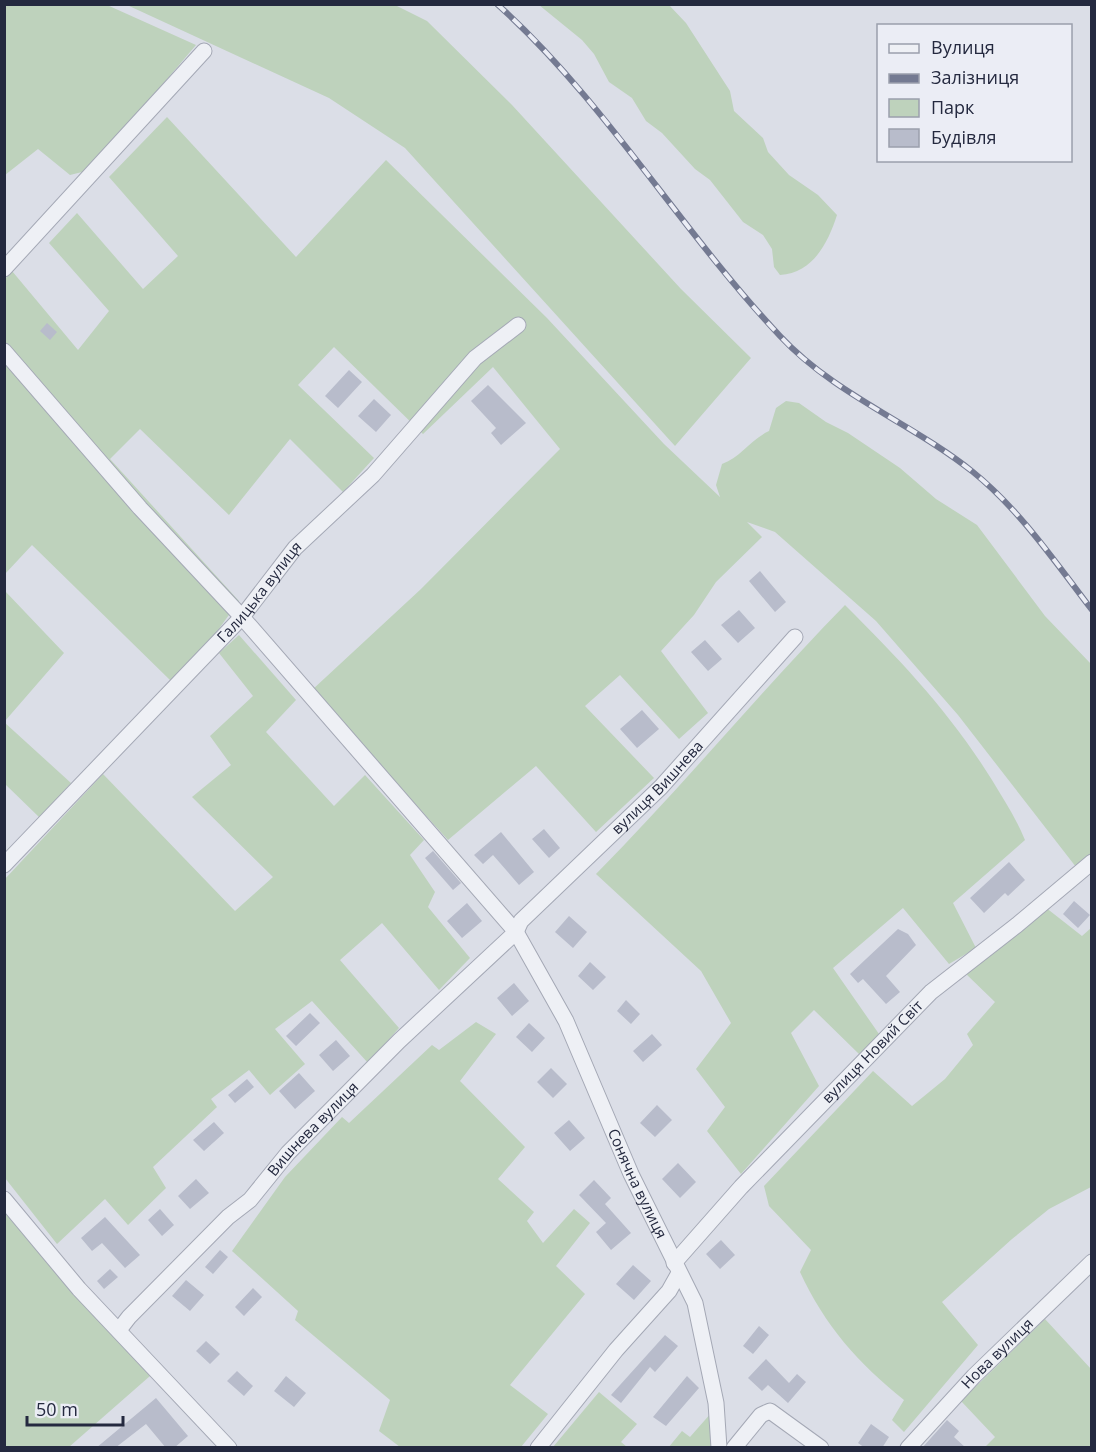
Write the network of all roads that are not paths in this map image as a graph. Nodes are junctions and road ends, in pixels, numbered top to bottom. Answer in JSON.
{"nodes":[{"id":1,"x":204,"y":51,"type":"dead end"},
{"id":2,"x":4,"y":269,"type":"edge"},
{"id":3,"x":518,"y":325,"type":"dead end"},
{"id":4,"x":4,"y":351,"type":"edge"},
{"id":5,"x":242,"y":617,"type":"junction"},
{"id":6,"x":795,"y":637,"type":"dead end"},
{"id":7,"x":1092,"y":862,"type":"edge"},
{"id":8,"x":4,"y":865,"type":"edge"},
{"id":9,"x":516,"y":932,"type":"junction"},
{"id":10,"x":4,"y":1198,"type":"edge"},
{"id":11,"x":1092,"y":1262,"type":"edge"},
{"id":12,"x":676,"y":1268,"type":"junction"},
{"id":13,"x":119,"y":1330,"type":"junction"},
{"id":14,"x":218,"y":1444,"type":"edge"},
{"id":15,"x":538,"y":1448,"type":"edge"},
{"id":16,"x":719,"y":1448,"type":"edge"},
{"id":17,"x":734,"y":1448,"type":"edge"},
{"id":18,"x":821,"y":1448,"type":"edge"},
{"id":19,"x":908,"y":1448,"type":"edge"}],
"edges":[{"from":1,"to":2,"type":"street"},
{"from":3,"to":5,"type":"street","name":"Галицька вулиця"},
{"from":4,"to":5,"type":"street","name":"Сонячна вулиця"},
{"from":5,"to":8,"type":"street","name":"Галицька вулиця"},
{"from":5,"to":9,"type":"street","name":"Сонячна вулиця"},
{"from":6,"to":9,"type":"street","name":"вулиця Вишнева"},
{"from":7,"to":12,"type":"street","name":"вулиця Новий Світ"},
{"from":9,"to":12,"type":"street","name":"Сонячна вулиця"},
{"from":9,"to":13,"type":"street","name":"Вишнева вулиця"},
{"from":10,"to":13,"type":"street"},
{"from":11,"to":19,"type":"street","name":"Нова вулиця"},
{"from":12,"to":15,"type":"street","name":"вулиця Новий Світ"},
{"from":12,"to":16,"type":"street","name":"Сонячна вулиця"},
{"from":13,"to":14,"type":"street"},
{"from":17,"to":18,"type":"street"}]}
